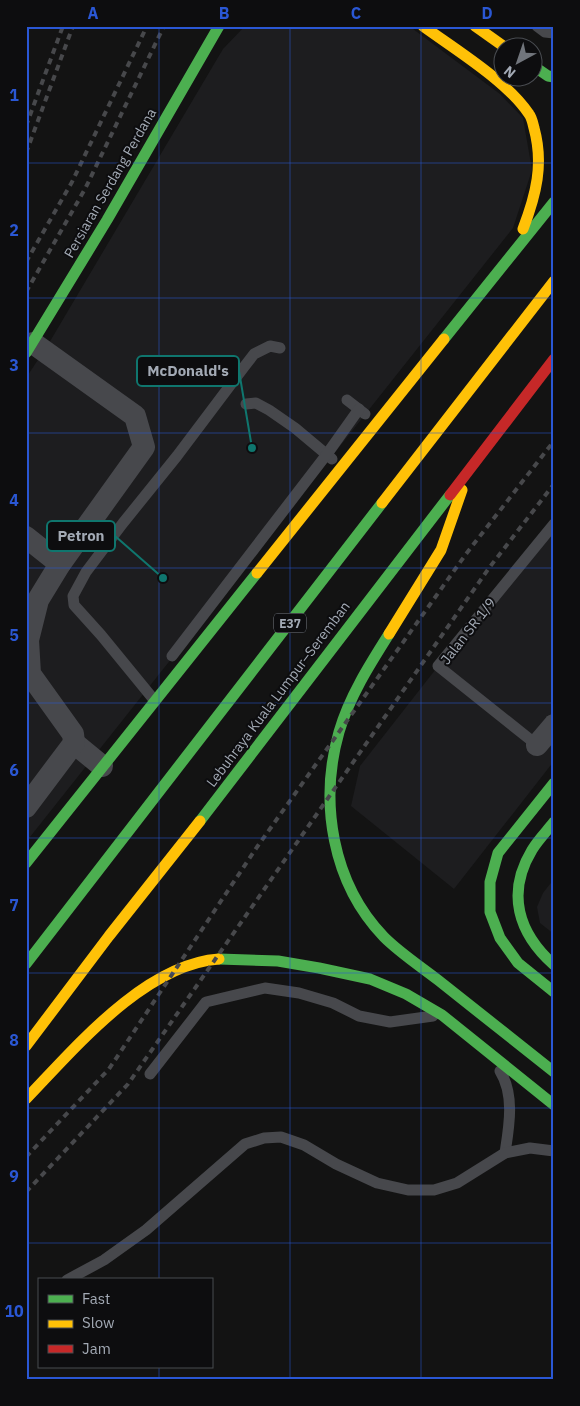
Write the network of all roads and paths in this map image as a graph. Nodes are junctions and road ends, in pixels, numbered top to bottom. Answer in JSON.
{"nodes":[{"id":1,"x":229,"y":26,"type":"edge"},
{"id":2,"x":423,"y":26,"type":"edge"},
{"id":3,"x":475,"y":26,"type":"edge"},
{"id":4,"x":536,"y":26,"type":"edge"},
{"id":5,"x":217,"y":29,"type":"edge"},
{"id":6,"x":554,"y":33,"type":"edge"},
{"id":7,"x":492,"y":38,"type":"edge"},
{"id":8,"x":542,"y":72,"type":"edge"},
{"id":9,"x":554,"y":77,"type":"edge"},
{"id":10,"x":554,"y":202,"type":"edge"},
{"id":11,"x":517,"y":247,"type":"junction"},
{"id":12,"x":554,"y":281,"type":"edge"},
{"id":13,"x":29,"y":348,"type":"edge"},
{"id":14,"x":280,"y":348,"type":"dead end"},
{"id":15,"x":554,"y":359,"type":"edge"},
{"id":16,"x":347,"y":400,"type":"dead end"},
{"id":17,"x":246,"y":404,"type":"dead end"},
{"id":18,"x":359,"y":409,"type":"junction"},
{"id":19,"x":377,"y":422,"type":"junction"},
{"id":20,"x":327,"y":454,"type":"junction"},
{"id":21,"x":342,"y":467,"type":"junction"},
{"id":22,"x":467,"y":471,"type":"junction"},
{"id":23,"x":554,"y":524,"type":"edge"},
{"id":24,"x":26,"y":537,"type":"edge"},
{"id":25,"x":60,"y":564,"type":"junction"},
{"id":26,"x":172,"y":656,"type":"dead end"},
{"id":27,"x":155,"y":701,"type":"junction"},
{"id":28,"x":554,"y":725,"type":"edge"},
{"id":29,"x":74,"y":743,"type":"junction"},
{"id":30,"x":538,"y":745,"type":"joint"},
{"id":31,"x":102,"y":766,"type":"junction"},
{"id":32,"x":554,"y":783,"type":"edge"},
{"id":33,"x":26,"y":806,"type":"edge"},
{"id":34,"x":553,"y":825,"type":"edge"},
{"id":35,"x":26,"y":863,"type":"edge"},
{"id":36,"x":26,"y":964,"type":"edge"},
{"id":37,"x":554,"y":965,"type":"edge"},
{"id":38,"x":554,"y":992,"type":"edge"},
{"id":39,"x":442,"y":1015,"type":"junction"},
{"id":40,"x":26,"y":1046,"type":"edge"},
{"id":41,"x":486,"y":1050,"type":"junction"},
{"id":42,"x":554,"y":1072,"type":"edge"},
{"id":43,"x":150,"y":1074,"type":"dead end"},
{"id":44,"x":26,"y":1099,"type":"edge"},
{"id":45,"x":554,"y":1105,"type":"edge"},
{"id":46,"x":554,"y":1151,"type":"edge"},
{"id":47,"x":505,"y":1153,"type":"junction"},
{"id":48,"x":71,"y":1278,"type":"edge"}],
"edges":[{"from":1,"to":5,"type":"main road"},
{"from":2,"to":11,"type":"main road"},
{"from":3,"to":7,"type":"main road"},
{"from":4,"to":6,"type":"lane"},
{"from":5,"to":13,"type":"main road","name":"Persiaran Serdang Perdana"},
{"from":8,"to":9,"type":"main road"},
{"from":10,"to":11,"type":"main road"},
{"from":11,"to":19,"type":"main road"},
{"from":12,"to":36,"type":"main road","number":"E37"},
{"from":13,"to":25,"type":"street"},
{"from":14,"to":27,"type":"lane"},
{"from":15,"to":22,"type":"main road","name":"Lebuhraya Kuala Lumpur–Seremban"},
{"from":16,"to":18,"type":"lane"},
{"from":17,"to":20,"type":"lane"},
{"from":18,"to":19,"type":"lane"},
{"from":18,"to":20,"type":"lane"},
{"from":19,"to":21,"type":"main road"},
{"from":20,"to":21,"type":"lane"},
{"from":20,"to":26,"type":"lane"},
{"from":21,"to":27,"type":"main road"},
{"from":22,"to":40,"type":"main road","name":"Lebuhraya Kuala Lumpur–Seremban"},
{"from":22,"to":42,"type":"main road"},
{"from":23,"to":30,"type":"lane","name":"Jalan SR 1/9"},
{"from":24,"to":25,"type":"street"},
{"from":25,"to":29,"type":"street"},
{"from":27,"to":31,"type":"main road"},
{"from":28,"to":30,"type":"street","name":"Jalan SR 1/9"},
{"from":29,"to":31,"type":"street"},
{"from":29,"to":33,"type":"street"},
{"from":31,"to":35,"type":"main road"},
{"from":32,"to":38,"type":"main road"},
{"from":34,"to":37,"type":"main road"},
{"from":39,"to":41,"type":"main road"},
{"from":39,"to":43,"type":"lane"},
{"from":39,"to":44,"type":"main road"},
{"from":41,"to":45,"type":"main road"},
{"from":41,"to":47,"type":"lane"},
{"from":46,"to":47,"type":"lane"},
{"from":47,"to":48,"type":"lane"}]}
